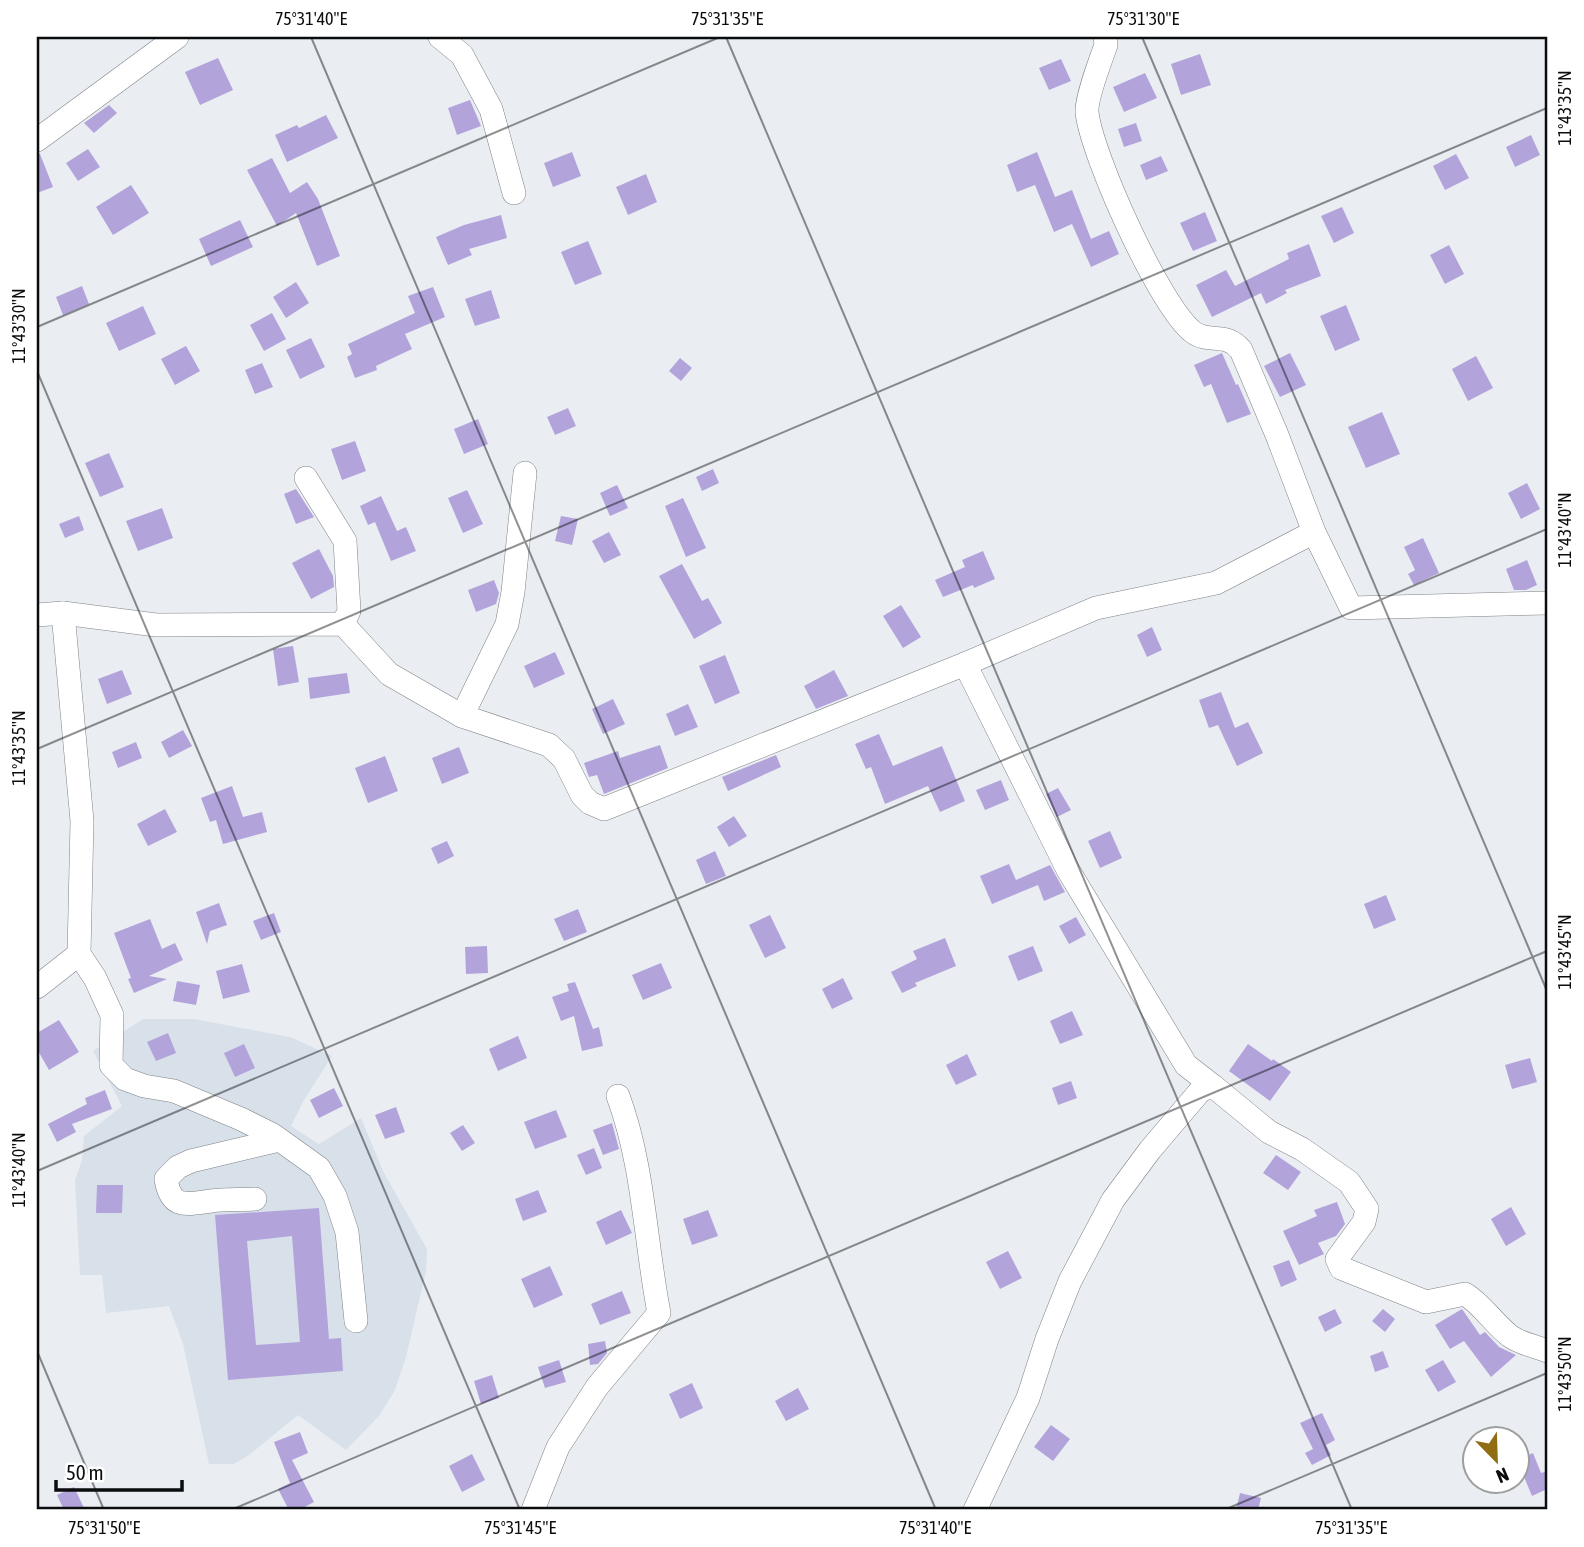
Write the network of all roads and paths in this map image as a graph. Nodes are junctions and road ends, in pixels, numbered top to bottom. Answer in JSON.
{"nodes":[{"id":1,"x":177,"y":37,"type":"edge"},
{"id":2,"x":440,"y":37,"type":"edge"},
{"id":3,"x":1105,"y":37,"type":"edge"},
{"id":4,"x":39,"y":136,"type":"edge"},
{"id":5,"x":514,"y":193,"type":"dead end"},
{"id":6,"x":525,"y":473,"type":"dead end"},
{"id":7,"x":306,"y":478,"type":"dead end"},
{"id":8,"x":1314,"y":532,"type":"junction"},
{"id":9,"x":1547,"y":603,"type":"edge"},
{"id":10,"x":63,"y":613,"type":"junction"},
{"id":11,"x":37,"y":615,"type":"edge"},
{"id":12,"x":343,"y":624,"type":"junction"},
{"id":13,"x":965,"y":664,"type":"junction"},
{"id":14,"x":462,"y":716,"type":"junction"},
{"id":15,"x":79,"y":954,"type":"junction"},
{"id":16,"x":37,"y":987,"type":"edge"},
{"id":17,"x":1213,"y":1086,"type":"junction"},
{"id":18,"x":618,"y":1096,"type":"dead end"},
{"id":19,"x":279,"y":1140,"type":"junction"},
{"id":20,"x":255,"y":1199,"type":"dead end"},
{"id":21,"x":356,"y":1321,"type":"dead end"},
{"id":22,"x":1547,"y":1351,"type":"edge"},
{"id":23,"x":533,"y":1510,"type":"edge"},
{"id":24,"x":975,"y":1510,"type":"edge"}],
"edges":[{"from":1,"to":4,"type":"street"},
{"from":2,"to":5,"type":"street"},
{"from":3,"to":8,"type":"street"},
{"from":6,"to":14,"type":"street"},
{"from":7,"to":12,"type":"street"},
{"from":8,"to":9,"type":"street"},
{"from":8,"to":13,"type":"street"},
{"from":10,"to":11,"type":"street"},
{"from":10,"to":12,"type":"street"},
{"from":10,"to":15,"type":"street"},
{"from":12,"to":14,"type":"street"},
{"from":13,"to":14,"type":"street"},
{"from":13,"to":17,"type":"street"},
{"from":15,"to":16,"type":"street"},
{"from":15,"to":19,"type":"street"},
{"from":17,"to":22,"type":"street"},
{"from":17,"to":24,"type":"street"},
{"from":18,"to":23,"type":"street"},
{"from":19,"to":20,"type":"street"},
{"from":19,"to":21,"type":"street"}]}
